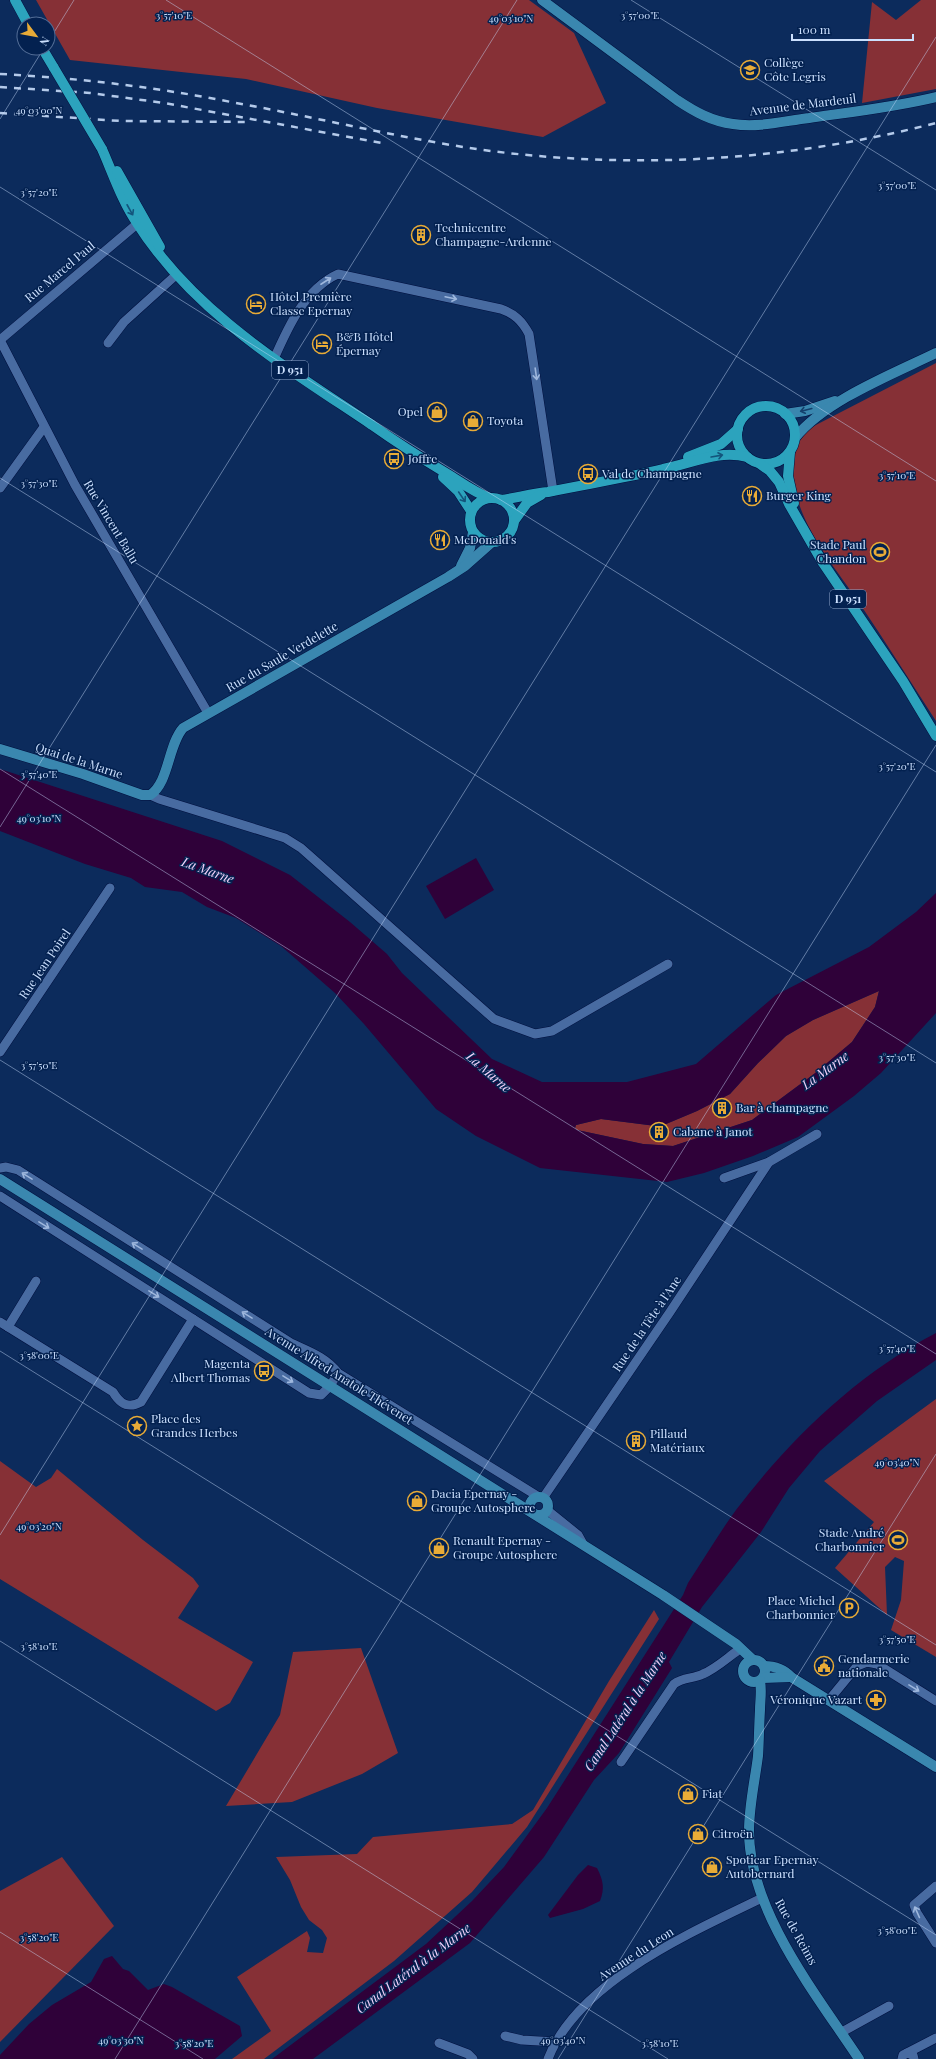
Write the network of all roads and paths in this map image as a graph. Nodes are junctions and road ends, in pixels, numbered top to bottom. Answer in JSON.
{"nodes":[{"id":1,"x":15,"y":0,"type":"edge"},
{"id":2,"x":542,"y":0,"type":"edge"},
{"id":3,"x":24,"y":16,"type":"edge"},
{"id":4,"x":47,"y":56,"type":"edge"},
{"id":5,"x":936,"y":97,"type":"edge"},
{"id":6,"x":102,"y":149,"type":"junction"},
{"id":7,"x":137,"y":224,"type":"junction"},
{"id":8,"x":164,"y":259,"type":"junction"},
{"id":9,"x":176,"y":275,"type":"junction"},
{"id":10,"x":0,"y":340,"type":"edge"},
{"id":11,"x":108,"y":343,"type":"dead end"},
{"id":12,"x":936,"y":353,"type":"edge"},
{"id":13,"x":274,"y":359,"type":"junction"},
{"id":14,"x":854,"y":395,"type":"junction"},
{"id":15,"x":785,"y":414,"type":"junction"},
{"id":16,"x":44,"y":427,"type":"junction"},
{"id":17,"x":738,"y":429,"type":"junction"},
{"id":18,"x":795,"y":438,"type":"junction"},
{"id":19,"x":790,"y":452,"type":"junction"},
{"id":20,"x":747,"y":457,"type":"junction"},
{"id":21,"x":760,"y":464,"type":"junction"},
{"id":22,"x":430,"y":465,"type":"junction"},
{"id":23,"x":638,"y":473,"type":"junction"},
{"id":24,"x":0,"y":488,"type":"edge"},
{"id":25,"x":551,"y":491,"type":"junction"},
{"id":26,"x":490,"y":498,"type":"junction"},
{"id":27,"x":501,"y":500,"type":"junction"},
{"id":28,"x":471,"y":511,"type":"junction"},
{"id":29,"x":797,"y":515,"type":"junction"},
{"id":30,"x":514,"y":521,"type":"junction"},
{"id":31,"x":473,"y":532,"type":"junction"},
{"id":32,"x":491,"y":543,"type":"junction"},
{"id":33,"x":459,"y":570,"type":"junction"},
{"id":34,"x":208,"y":713,"type":"junction"},
{"id":35,"x":936,"y":736,"type":"edge"},
{"id":36,"x":0,"y":748,"type":"edge"},
{"id":37,"x":150,"y":795,"type":"junction"},
{"id":38,"x":110,"y":888,"type":"dead end"},
{"id":39,"x":668,"y":964,"type":"dead end"},
{"id":40,"x":0,"y":1052,"type":"edge"},
{"id":41,"x":817,"y":1134,"type":"dead end"},
{"id":42,"x":769,"y":1162,"type":"junction"},
{"id":43,"x":0,"y":1168,"type":"edge"},
{"id":44,"x":724,"y":1178,"type":"dead end"},
{"id":45,"x":0,"y":1180,"type":"edge"},
{"id":46,"x":0,"y":1196,"type":"edge"},
{"id":47,"x":36,"y":1281,"type":"dead end"},
{"id":48,"x":193,"y":1319,"type":"junction"},
{"id":49,"x":4,"y":1324,"type":"edge"},
{"id":50,"x":338,"y":1373,"type":"junction"},
{"id":51,"x":330,"y":1386,"type":"junction"},
{"id":52,"x":541,"y":1498,"type":"junction"},
{"id":53,"x":515,"y":1502,"type":"junction"},
{"id":54,"x":530,"y":1505,"type":"junction"},
{"id":55,"x":547,"y":1510,"type":"junction"},
{"id":56,"x":536,"y":1514,"type":"junction"},
{"id":57,"x":583,"y":1544,"type":"junction"},
{"id":58,"x":726,"y":1636,"type":"junction"},
{"id":59,"x":736,"y":1651,"type":"junction"},
{"id":60,"x":753,"y":1660,"type":"junction"},
{"id":61,"x":764,"y":1666,"type":"junction"},
{"id":62,"x":743,"y":1668,"type":"junction"},
{"id":63,"x":791,"y":1677,"type":"junction"},
{"id":64,"x":761,"y":1679,"type":"junction"},
{"id":65,"x":748,"y":1680,"type":"junction"},
{"id":66,"x":829,"y":1700,"type":"junction"},
{"id":67,"x":936,"y":1701,"type":"edge"},
{"id":68,"x":760,"y":1709,"type":"junction"},
{"id":69,"x":621,"y":1762,"type":"dead end"},
{"id":70,"x":936,"y":1767,"type":"edge"},
{"id":71,"x":936,"y":1886,"type":"edge"},
{"id":72,"x":762,"y":1898,"type":"junction"},
{"id":73,"x":936,"y":1943,"type":"edge"},
{"id":74,"x":889,"y":2006,"type":"dead end"},
{"id":75,"x":842,"y":2032,"type":"junction"},
{"id":76,"x":505,"y":2036,"type":"dead end"},
{"id":77,"x":936,"y":2038,"type":"edge"},
{"id":78,"x":556,"y":2042,"type":"junction"},
{"id":79,"x":439,"y":2043,"type":"dead end"},
{"id":80,"x":908,"y":2057,"type":"edge"},
{"id":81,"x":857,"y":2058,"type":"edge"},
{"id":82,"x":473,"y":2059,"type":"edge"},
{"id":83,"x":548,"y":2059,"type":"edge"}],
"edges":[{"from":1,"to":3,"type":"main road"},
{"from":2,"to":5,"type":"main road","name":"Avenue de Mardeuil"},
{"from":4,"to":6,"type":"main road","number":"D 951","bridge":true},
{"from":6,"to":7,"type":"main road","number":"D 951","one_way":true},
{"from":6,"to":8,"type":"main road","number":"D 951"},
{"from":7,"to":8,"type":"main road","number":"D 951"},
{"from":7,"to":10,"type":"street","name":"Rue Marcel Paul"},
{"from":8,"to":9,"type":"main road","number":"D 951"},
{"from":9,"to":11,"type":"street"},
{"from":9,"to":13,"type":"main road","number":"D 951"},
{"from":10,"to":16,"type":"street","name":"Rue Vincent Ballu"},
{"from":12,"to":14,"type":"main road"},
{"from":13,"to":22,"type":"main road","number":"D 951"},
{"from":13,"to":25,"type":"street","one_way":true},
{"from":14,"to":15,"type":"main road","one_way":true},
{"from":14,"to":18,"type":"main road"},
{"from":15,"to":17,"type":"main road"},
{"from":15,"to":18,"type":"main road"},
{"from":16,"to":24,"type":"street"},
{"from":16,"to":34,"type":"street","name":"Rue Vincent Ballu"},
{"from":17,"to":20,"type":"main road"},
{"from":17,"to":23,"type":"main road"},
{"from":18,"to":19,"type":"main road"},
{"from":19,"to":21,"type":"main road"},
{"from":19,"to":29,"type":"main road","number":"D 951"},
{"from":20,"to":21,"type":"main road"},
{"from":23,"to":20,"type":"main road","one_way":true},
{"from":21,"to":29,"type":"main road","number":"D 951"},
{"from":22,"to":26,"type":"main road","number":"D 951"},
{"from":22,"to":28,"type":"main road","number":"D 951","one_way":true},
{"from":23,"to":25,"type":"main road"},
{"from":25,"to":27,"type":"main road"},
{"from":25,"to":30,"type":"main road"},
{"from":26,"to":27,"type":"main road"},
{"from":26,"to":28,"type":"main road"},
{"from":27,"to":30,"type":"main road"},
{"from":28,"to":31,"type":"main road"},
{"from":29,"to":35,"type":"main road","number":"D 951"},
{"from":30,"to":32,"type":"main road"},
{"from":31,"to":32,"type":"main road"},
{"from":31,"to":33,"type":"main road"},
{"from":32,"to":33,"type":"main road","name":"Rue du Saule Verdelette"},
{"from":33,"to":34,"type":"main road","name":"Rue du Saule Verdelette"},
{"from":34,"to":37,"type":"main road","name":"Rue du Saule Verdelette"},
{"from":36,"to":37,"type":"main road","name":"Quai de la Marne"},
{"from":37,"to":39,"type":"street"},
{"from":38,"to":40,"type":"street","name":"Rue Jean Poirel"},
{"from":41,"to":42,"type":"street"},
{"from":42,"to":44,"type":"street"},
{"from":42,"to":52,"type":"street","name":"Rue de la Tête à l'Ane"},
{"from":50,"to":43,"type":"street","one_way":true},
{"from":45,"to":51,"type":"main road","name":"Avenue Alfred Anatole Thévenet"},
{"from":46,"to":48,"type":"street","one_way":true},
{"from":47,"to":49,"type":"street"},
{"from":48,"to":49,"type":"street"},
{"from":48,"to":51,"type":"street","one_way":true},
{"from":50,"to":51,"type":"street"},
{"from":50,"to":52,"type":"street"},
{"from":51,"to":53,"type":"main road","name":"Avenue Alfred Anatole Thévenet"},
{"from":52,"to":54,"type":"main road"},
{"from":52,"to":55,"type":"main road"},
{"from":53,"to":54,"type":"main road"},
{"from":53,"to":56,"type":"main road","name":"Avenue Alfred Anatole Thévenet"},
{"from":54,"to":56,"type":"main road"},
{"from":55,"to":56,"type":"main road"},
{"from":55,"to":57,"type":"street"},
{"from":56,"to":57,"type":"main road","name":"Avenue Alfred Anatole Thévenet"},
{"from":57,"to":58,"type":"main road","name":"Avenue Alfred Anatole Thévenet"},
{"from":58,"to":59,"type":"main road"},
{"from":58,"to":60,"type":"main road","name":"Avenue Alfred Anatole Thévenet"},
{"from":59,"to":62,"type":"main road"},
{"from":59,"to":69,"type":"street"},
{"from":60,"to":61,"type":"main road"},
{"from":60,"to":62,"type":"main road"},
{"from":61,"to":63,"type":"main road"},
{"from":61,"to":64,"type":"main road"},
{"from":62,"to":65,"type":"main road"},
{"from":63,"to":64,"type":"main road"},
{"from":63,"to":66,"type":"main road"},
{"from":64,"to":65,"type":"main road"},
{"from":64,"to":68,"type":"main road","name":"Rue de Reims"},
{"from":65,"to":68,"type":"main road","name":"Rue de Reims"},
{"from":66,"to":67,"type":"street","one_way":true},
{"from":66,"to":70,"type":"main road"},
{"from":68,"to":72,"type":"main road","name":"Rue de Reims"},
{"from":73,"to":71,"type":"street","one_way":true},
{"from":72,"to":75,"type":"main road","name":"Rue de Reims"},
{"from":72,"to":78,"type":"street","name":"Avenue du Leon"},
{"from":74,"to":75,"type":"street"},
{"from":75,"to":81,"type":"main road","name":"Rue de Reims"},
{"from":76,"to":78,"type":"street"},
{"from":77,"to":80,"type":"street"},
{"from":78,"to":83,"type":"street","name":"Avenue du Leon"},
{"from":79,"to":82,"type":"street"}]}
